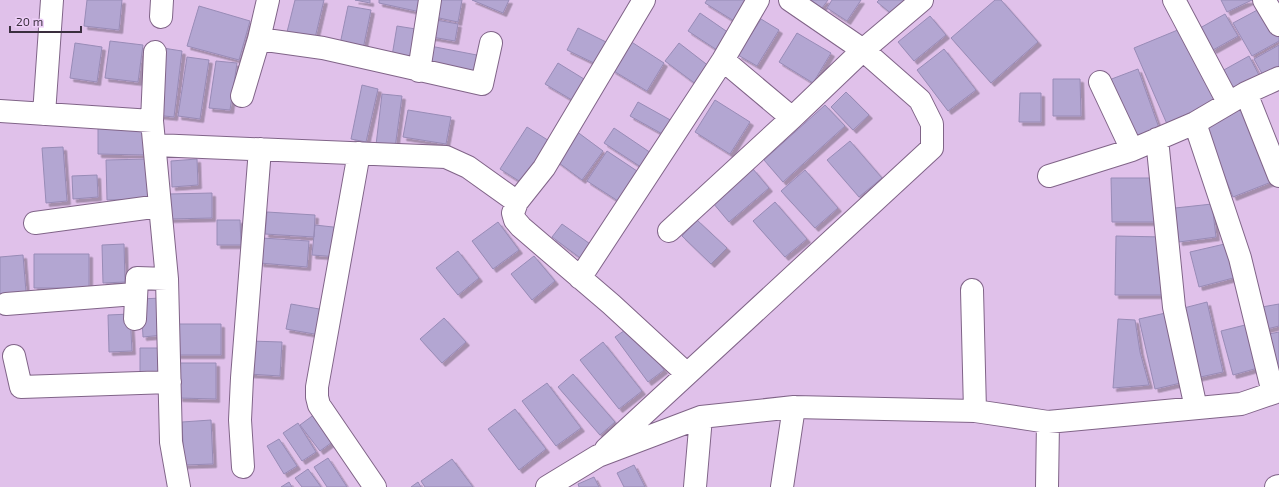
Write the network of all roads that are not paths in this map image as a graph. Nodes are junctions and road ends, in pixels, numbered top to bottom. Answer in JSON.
{"nodes":[{"id":1,"x":52,"y":0,"type":"edge"},
{"id":2,"x":268,"y":0,"type":"edge"},
{"id":3,"x":430,"y":0,"type":"edge"},
{"id":4,"x":758,"y":0,"type":"edge"},
{"id":5,"x":790,"y":0,"type":"edge"},
{"id":6,"x":922,"y":0,"type":"edge"},
{"id":7,"x":1174,"y":0,"type":"edge"},
{"id":8,"x":1264,"y":0,"type":"edge"},
{"id":9,"x":639,"y":2,"type":"edge"},
{"id":10,"x":1279,"y":25,"type":"edge"},
{"id":11,"x":259,"y":39,"type":"junction"},
{"id":12,"x":491,"y":43,"type":"dead end"},
{"id":13,"x":863,"y":50,"type":"junction"},
{"id":14,"x":155,"y":52,"type":"dead end"},
{"id":15,"x":723,"y":60,"type":"junction"},
{"id":16,"x":419,"y":70,"type":"junction"},
{"id":17,"x":1279,"y":78,"type":"edge"},
{"id":18,"x":1100,"y":82,"type":"dead end"},
{"id":19,"x":242,"y":96,"type":"dead end"},
{"id":20,"x":1237,"y":98,"type":"junction"},
{"id":21,"x":0,"y":111,"type":"edge"},
{"id":22,"x":44,"y":114,"type":"junction"},
{"id":23,"x":792,"y":118,"type":"junction"},
{"id":24,"x":152,"y":120,"type":"junction"},
{"id":25,"x":1195,"y":123,"type":"junction"},
{"id":26,"x":1157,"y":139,"type":"junction"},
{"id":27,"x":155,"y":145,"type":"junction"},
{"id":28,"x":260,"y":149,"type":"junction"},
{"id":29,"x":1132,"y":150,"type":"junction"},
{"id":30,"x":359,"y":153,"type":"junction"},
{"id":31,"x":1049,"y":176,"type":"dead end"},
{"id":32,"x":1279,"y":176,"type":"edge"},
{"id":33,"x":517,"y":202,"type":"junction"},
{"id":34,"x":160,"y":206,"type":"junction"},
{"id":35,"x":35,"y":223,"type":"dead end"},
{"id":36,"x":670,"y":231,"type":"dead end"},
{"id":37,"x":580,"y":278,"type":"junction"},
{"id":38,"x":167,"y":279,"type":"junction"},
{"id":39,"x":972,"y":290,"type":"dead end"},
{"id":40,"x":135,"y":294,"type":"junction"},
{"id":41,"x":6,"y":304,"type":"dead end"},
{"id":42,"x":135,"y":319,"type":"dead end"},
{"id":43,"x":14,"y":356,"type":"dead end"},
{"id":44,"x":687,"y":374,"type":"junction"},
{"id":45,"x":170,"y":382,"type":"junction"},
{"id":46,"x":1276,"y":392,"type":"edge"},
{"id":47,"x":794,"y":407,"type":"junction"},
{"id":48,"x":1196,"y":408,"type":"junction"},
{"id":49,"x":975,"y":411,"type":"junction"},
{"id":50,"x":701,"y":417,"type":"junction"},
{"id":51,"x":1048,"y":422,"type":"junction"},
{"id":52,"x":598,"y":456,"type":"junction"},
{"id":53,"x":243,"y":467,"type":"dead end"},
{"id":54,"x":1279,"y":486,"type":"edge"},
{"id":55,"x":179,"y":487,"type":"edge"},
{"id":56,"x":375,"y":487,"type":"edge"},
{"id":57,"x":547,"y":487,"type":"edge"},
{"id":58,"x":695,"y":487,"type":"edge"},
{"id":59,"x":782,"y":487,"type":"edge"},
{"id":60,"x":1047,"y":487,"type":"edge"},
{"id":61,"x":1276,"y":487,"type":"edge"}],
"edges":[{"from":1,"to":22,"type":"street"},
{"from":2,"to":11,"type":"street"},
{"from":3,"to":16,"type":"street"},
{"from":4,"to":15,"type":"street"},
{"from":5,"to":13,"type":"street"},
{"from":6,"to":13,"type":"street"},
{"from":7,"to":20,"type":"street"},
{"from":8,"to":10,"type":"street"},
{"from":9,"to":33,"type":"street"},
{"from":11,"to":16,"type":"street"},
{"from":11,"to":19,"type":"street"},
{"from":12,"to":16,"type":"street"},
{"from":13,"to":23,"type":"street"},
{"from":13,"to":44,"type":"street"},
{"from":14,"to":24,"type":"street"},
{"from":15,"to":23,"type":"street"},
{"from":15,"to":37,"type":"street"},
{"from":17,"to":20,"type":"street"},
{"from":18,"to":29,"type":"street"},
{"from":20,"to":25,"type":"street"},
{"from":20,"to":32,"type":"street"},
{"from":21,"to":22,"type":"street"},
{"from":22,"to":24,"type":"street"},
{"from":23,"to":36,"type":"street"},
{"from":24,"to":27,"type":"street"},
{"from":25,"to":26,"type":"street"},
{"from":25,"to":46,"type":"street"},
{"from":26,"to":29,"type":"street"},
{"from":26,"to":48,"type":"street"},
{"from":27,"to":28,"type":"street"},
{"from":27,"to":34,"type":"street"},
{"from":28,"to":30,"type":"street"},
{"from":28,"to":53,"type":"street"},
{"from":29,"to":31,"type":"street"},
{"from":30,"to":33,"type":"street"},
{"from":30,"to":56,"type":"street"},
{"from":33,"to":37,"type":"street"},
{"from":34,"to":35,"type":"street"},
{"from":34,"to":38,"type":"street"},
{"from":37,"to":44,"type":"street"},
{"from":38,"to":40,"type":"street"},
{"from":38,"to":45,"type":"street"},
{"from":39,"to":49,"type":"street"},
{"from":40,"to":41,"type":"street"},
{"from":40,"to":42,"type":"street"},
{"from":43,"to":45,"type":"street"},
{"from":44,"to":52,"type":"street"},
{"from":45,"to":55,"type":"street"},
{"from":46,"to":48,"type":"street"},
{"from":47,"to":49,"type":"street"},
{"from":47,"to":50,"type":"street"},
{"from":47,"to":59,"type":"street"},
{"from":48,"to":51,"type":"street"},
{"from":49,"to":51,"type":"street"},
{"from":50,"to":52,"type":"street"},
{"from":50,"to":58,"type":"street"},
{"from":51,"to":60,"type":"street"},
{"from":52,"to":57,"type":"street"},
{"from":54,"to":61,"type":"street"}]}
